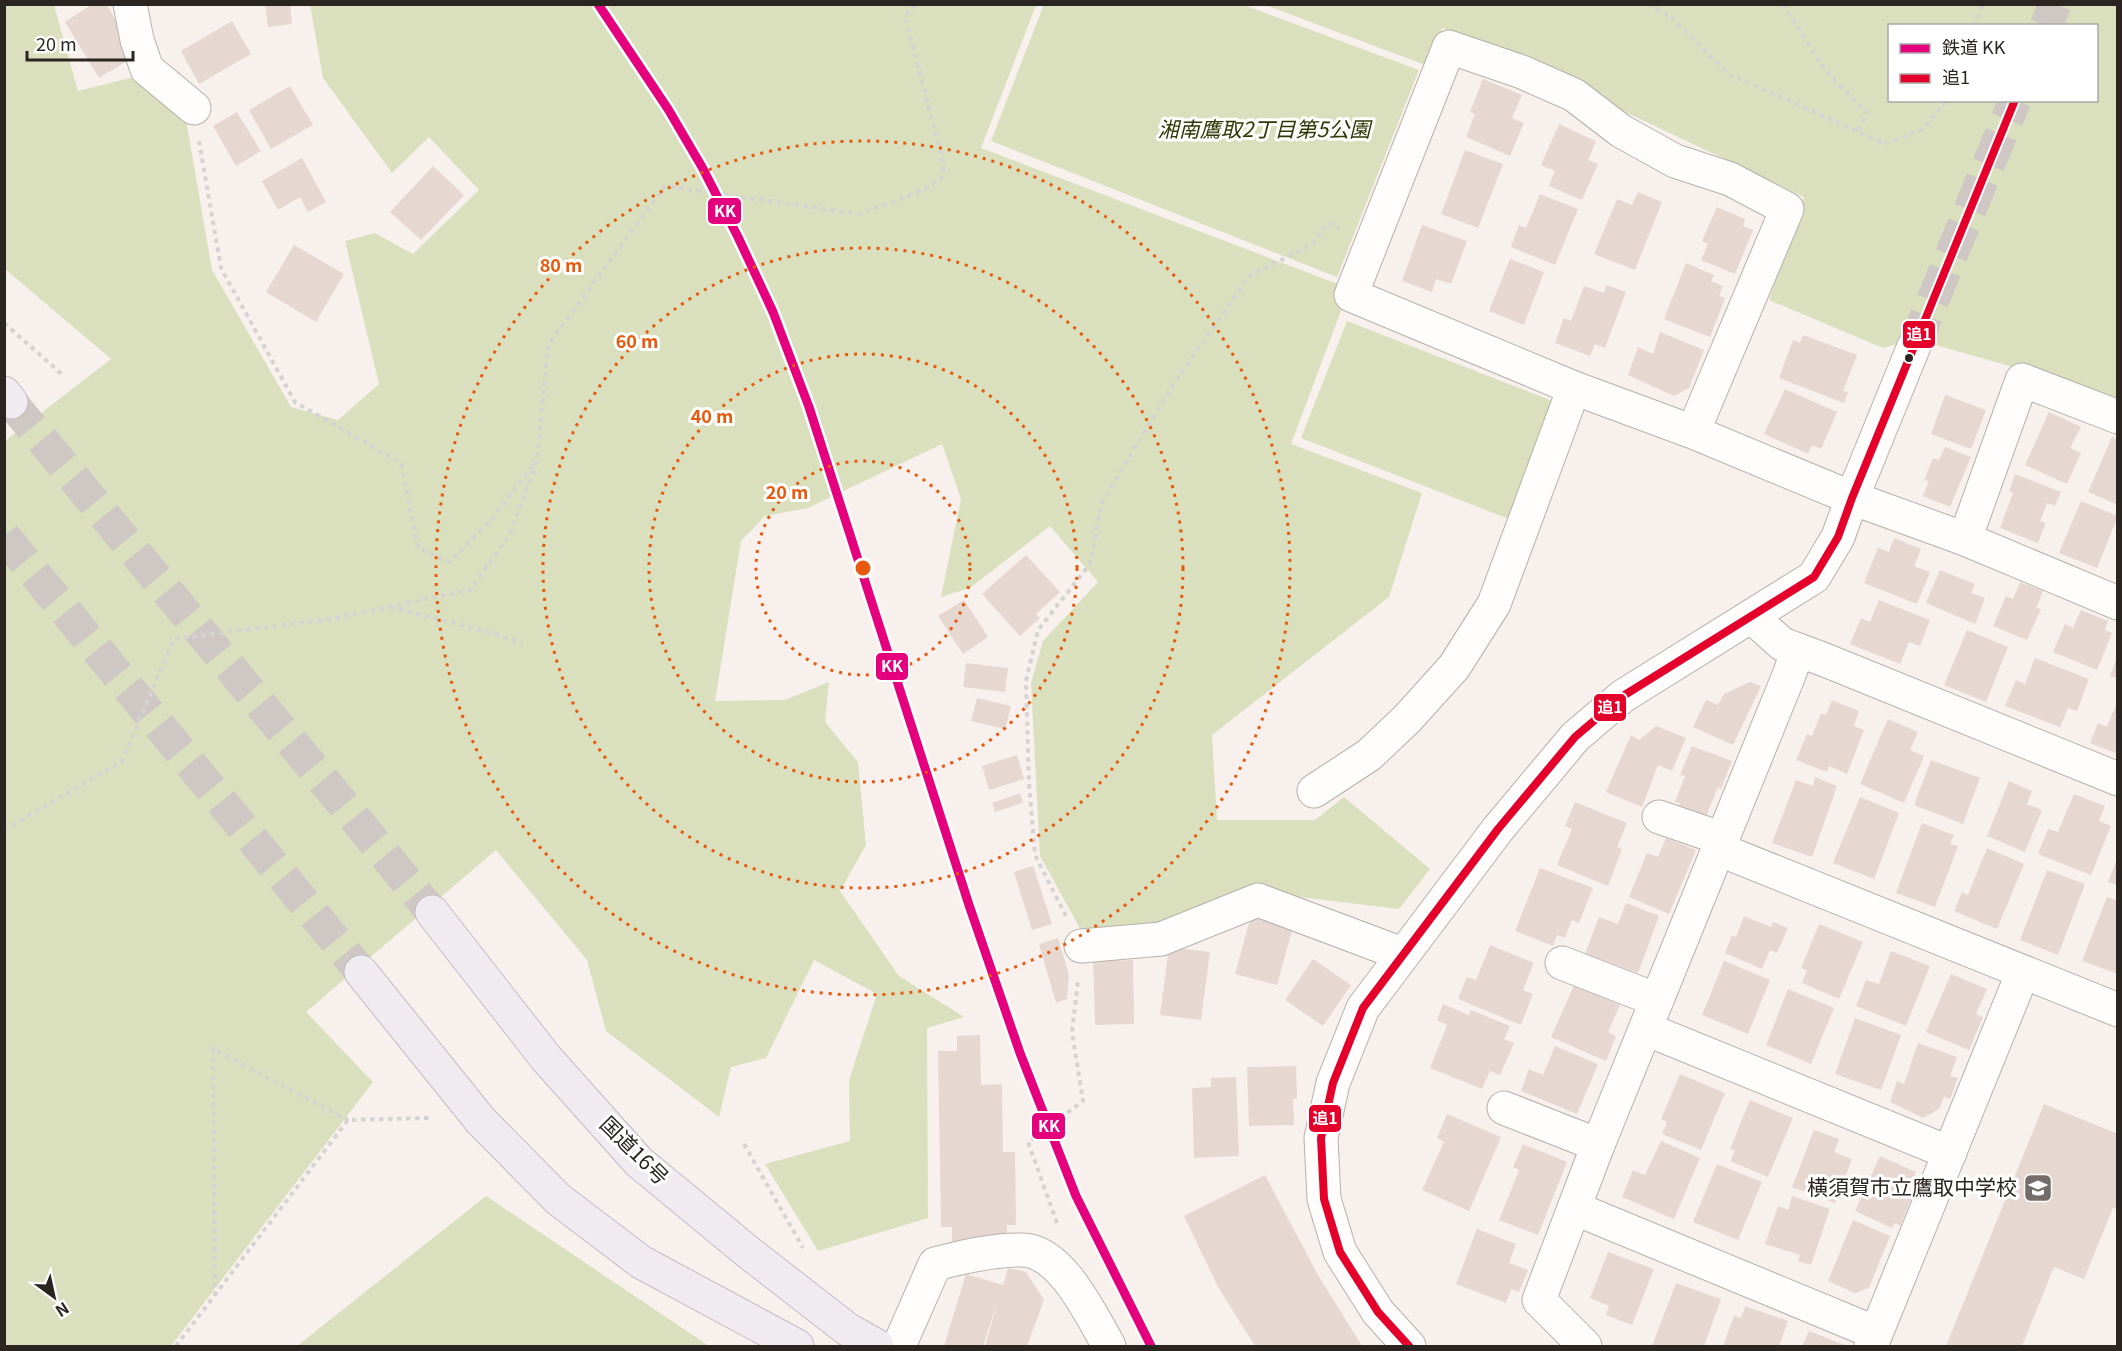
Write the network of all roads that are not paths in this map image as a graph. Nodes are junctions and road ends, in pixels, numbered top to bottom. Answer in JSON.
{"nodes":[{"id":1,"x":130,"y":4,"type":"edge"},
{"id":2,"x":194,"y":108,"type":"road end"},
{"id":3,"x":1914,"y":346,"type":"tunnel mouth"},
{"id":4,"x":1574,"y":388,"type":"junction"},
{"id":5,"x":2118,"y":417,"type":"edge"},
{"id":6,"x":1693,"y":432,"type":"junction"},
{"id":7,"x":1852,"y":498,"type":"junction"},
{"id":8,"x":1965,"y":539,"type":"junction"},
{"id":9,"x":2118,"y":603,"type":"edge"},
{"id":10,"x":1752,"y":617,"type":"junction"},
{"id":11,"x":1798,"y":650,"type":"junction"},
{"id":12,"x":2118,"y":779,"type":"edge"},
{"id":13,"x":1314,"y":791,"type":"dead end"},
{"id":14,"x":1659,"y":817,"type":"dead end"},
{"id":15,"x":1720,"y":844,"type":"junction"},
{"id":16,"x":432,"y":912,"type":"tunnel mouth"},
{"id":17,"x":1081,"y":946,"type":"road end"},
{"id":18,"x":1402,"y":954,"type":"junction"},
{"id":19,"x":1562,"y":963,"type":"dead end"},
{"id":20,"x":361,"y":972,"type":"tunnel mouth"},
{"id":21,"x":2023,"y":972,"type":"junction"},
{"id":22,"x":2118,"y":1010,"type":"edge"},
{"id":23,"x":1651,"y":1014,"type":"junction"},
{"id":24,"x":1504,"y":1108,"type":"dead end"},
{"id":25,"x":1598,"y":1144,"type":"junction"},
{"id":26,"x":1950,"y":1153,"type":"junction"},
{"id":27,"x":1574,"y":1208,"type":"junction"},
{"id":28,"x":1873,"y":1340,"type":"edge"},
{"id":29,"x":797,"y":1347,"type":"edge"},
{"id":30,"x":877,"y":1347,"type":"edge"},
{"id":31,"x":899,"y":1347,"type":"edge"},
{"id":32,"x":1109,"y":1347,"type":"edge"},
{"id":33,"x":1408,"y":1347,"type":"edge"},
{"id":34,"x":1585,"y":1347,"type":"edge"}],
"edges":[{"from":1,"to":2,"type":"street"},
{"from":3,"to":7,"type":"street"},
{"from":4,"to":6,"type":"street"},
{"from":4,"to":6,"type":"street"},
{"from":4,"to":13,"type":"street"},
{"from":5,"to":8,"type":"street"},
{"from":6,"to":7,"type":"street"},
{"from":7,"to":8,"type":"street"},
{"from":7,"to":10,"type":"street"},
{"from":8,"to":9,"type":"street"},
{"from":10,"to":11,"type":"street"},
{"from":10,"to":18,"type":"street"},
{"from":11,"to":12,"type":"street"},
{"from":11,"to":15,"type":"street"},
{"from":14,"to":15,"type":"street"},
{"from":15,"to":21,"type":"street"},
{"from":15,"to":23,"type":"street"},
{"from":16,"to":30,"type":"highway","name":"国道16号"},
{"from":17,"to":18,"type":"street"},
{"from":18,"to":33,"type":"street"},
{"from":19,"to":23,"type":"street"},
{"from":20,"to":29,"type":"highway"},
{"from":21,"to":22,"type":"street"},
{"from":21,"to":26,"type":"street"},
{"from":23,"to":25,"type":"street"},
{"from":23,"to":26,"type":"street"},
{"from":24,"to":25,"type":"street"},
{"from":25,"to":27,"type":"street"},
{"from":26,"to":28,"type":"street"},
{"from":27,"to":28,"type":"street"},
{"from":27,"to":34,"type":"street"},
{"from":31,"to":32,"type":"street"}]}
